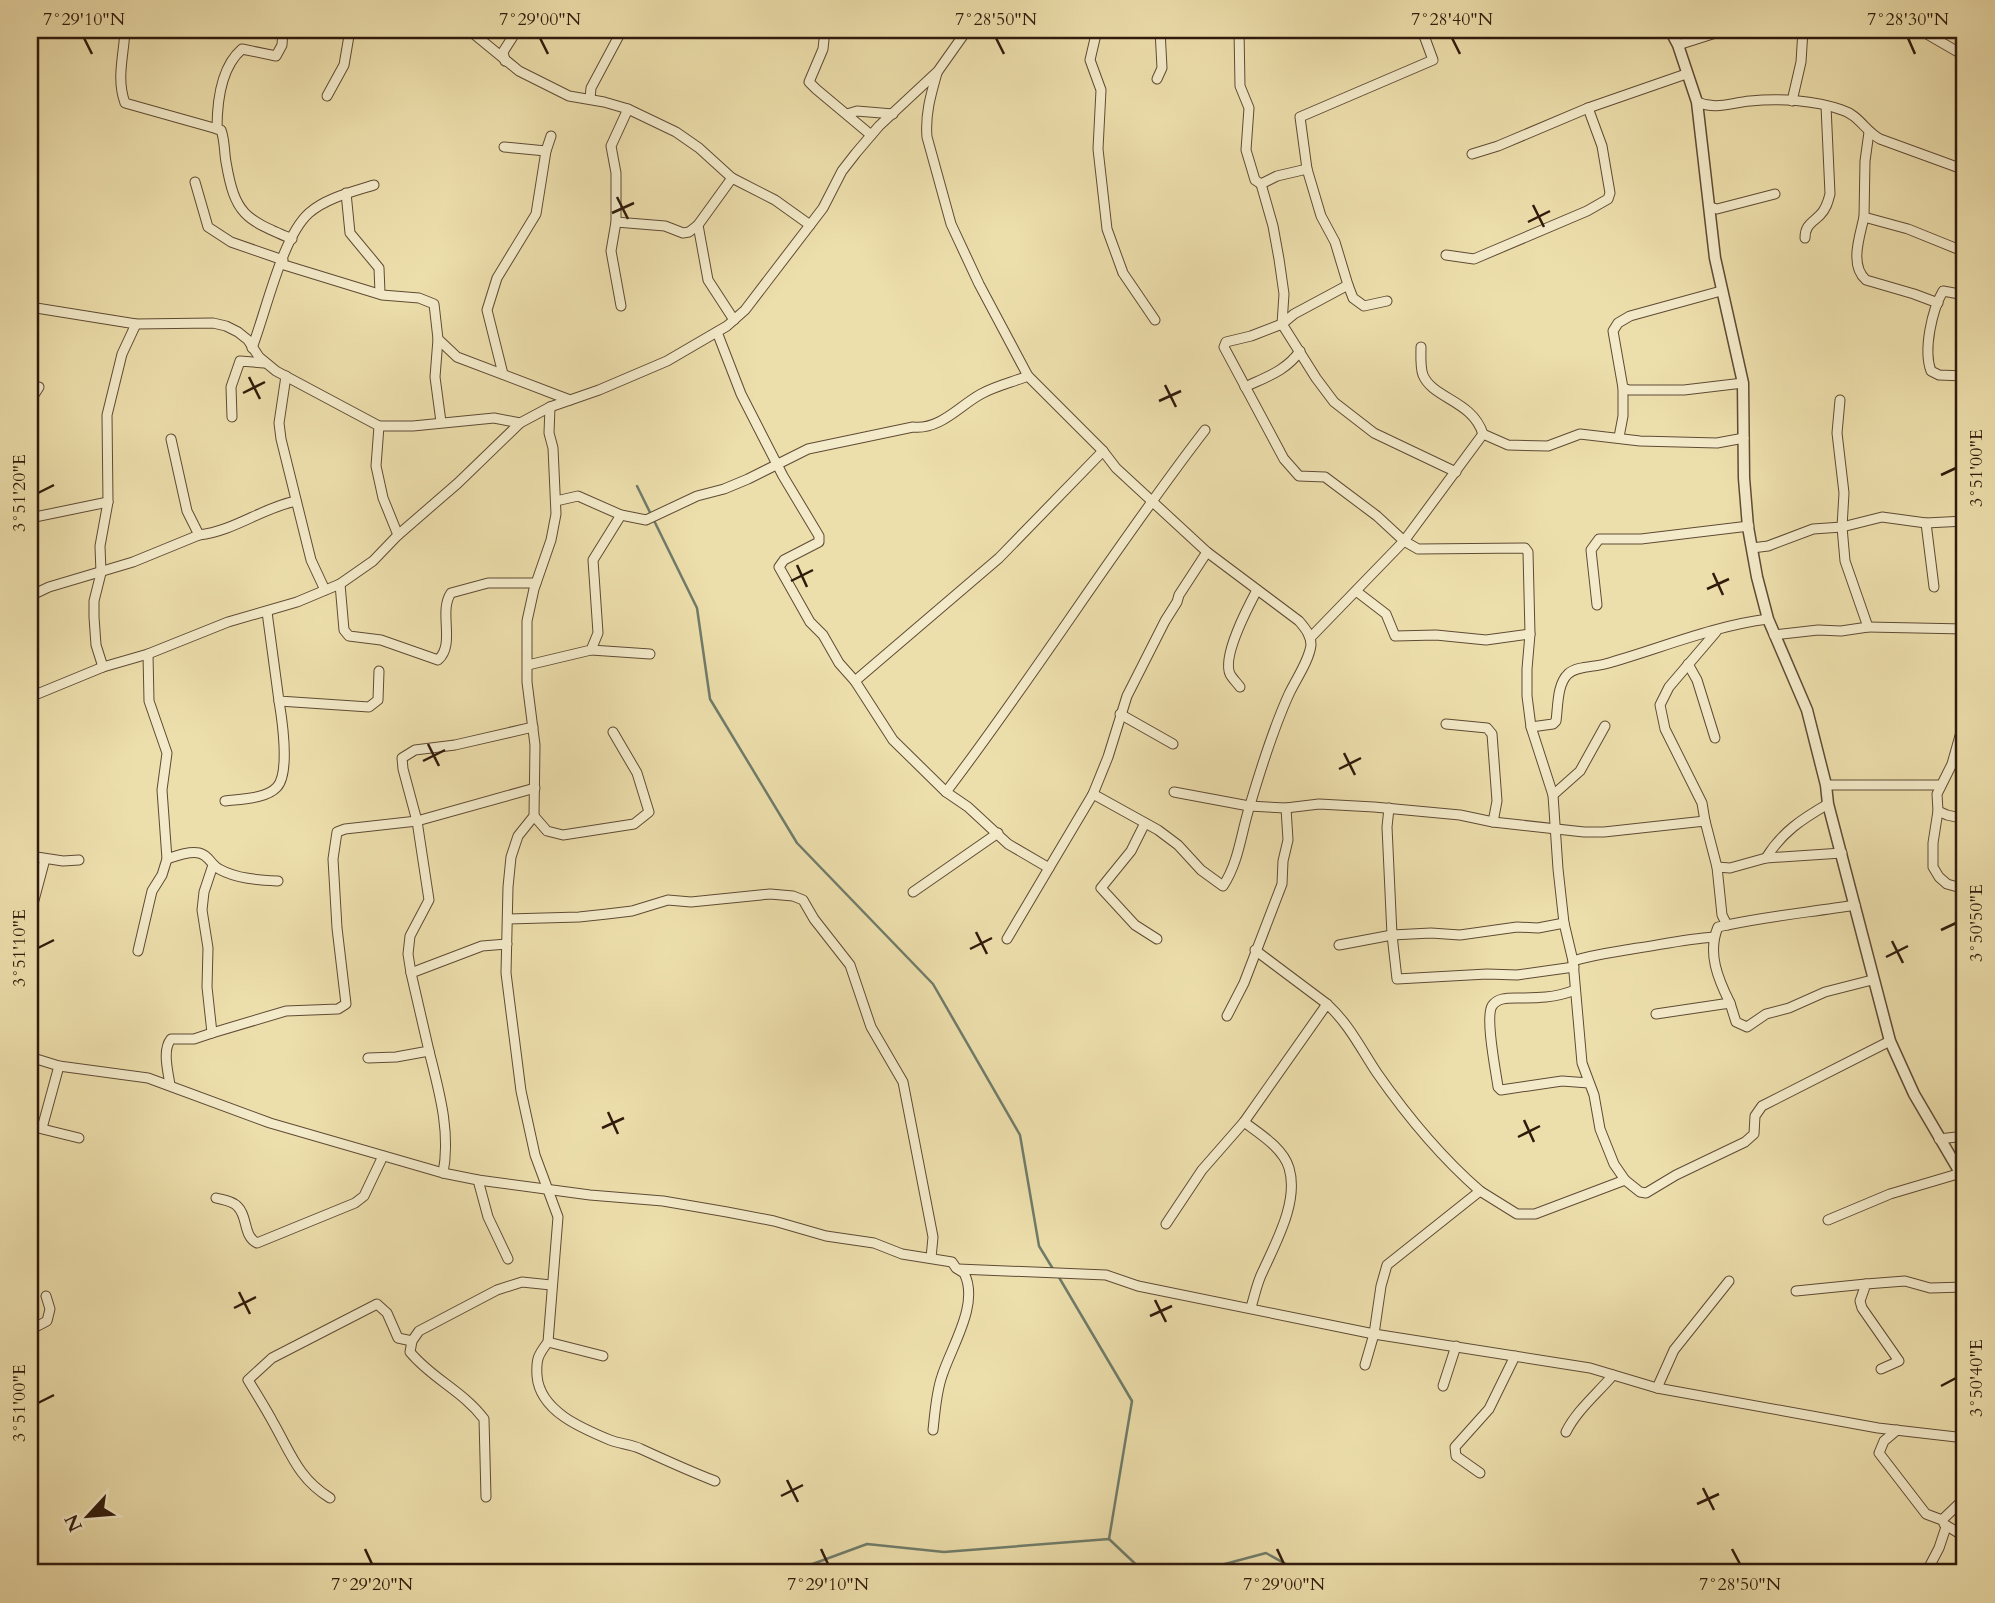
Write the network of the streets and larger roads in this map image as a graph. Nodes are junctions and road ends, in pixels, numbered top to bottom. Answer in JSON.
{"nodes":[{"id":1,"x":125,"y":30,"type":"edge"},
{"id":2,"x":283,"y":30,"type":"edge"},
{"id":3,"x":350,"y":30,"type":"edge"},
{"id":4,"x":469,"y":30,"type":"edge"},
{"id":5,"x":517,"y":30,"type":"edge"},
{"id":6,"x":622,"y":30,"type":"edge"},
{"id":7,"x":825,"y":30,"type":"edge"},
{"id":8,"x":967,"y":30,"type":"edge"},
{"id":9,"x":1097,"y":30,"type":"edge"},
{"id":10,"x":1160,"y":30,"type":"edge"},
{"id":11,"x":1239,"y":30,"type":"edge"},
{"id":12,"x":1422,"y":30,"type":"edge"},
{"id":13,"x":1670,"y":30,"type":"edge"},
{"id":14,"x":1725,"y":30,"type":"edge"},
{"id":15,"x":1803,"y":30,"type":"edge"},
{"id":16,"x":1920,"y":30,"type":"edge"},
{"id":17,"x":1678,"y":45,"type":"junction"},
{"id":18,"x":1965,"y":56,"type":"edge"},
{"id":19,"x":505,"y":61,"type":"junction"},
{"id":20,"x":938,"y":71,"type":"junction"},
{"id":21,"x":1686,"y":74,"type":"junction"},
{"id":22,"x":1157,"y":79,"type":"dead end"},
{"id":23,"x":327,"y":96,"type":"dead end"},
{"id":24,"x":590,"y":99,"type":"junction"},
{"id":25,"x":1792,"y":101,"type":"junction"},
{"id":26,"x":1697,"y":102,"type":"junction"},
{"id":27,"x":1826,"y":106,"type":"junction"},
{"id":28,"x":1588,"y":108,"type":"junction"},
{"id":29,"x":628,"y":109,"type":"junction"},
{"id":30,"x":846,"y":114,"type":"junction"},
{"id":31,"x":892,"y":114,"type":"junction"},
{"id":32,"x":217,"y":129,"type":"junction"},
{"id":33,"x":1868,"y":132,"type":"junction"},
{"id":34,"x":871,"y":135,"type":"junction"},
{"id":35,"x":551,"y":136,"type":"dead end"},
{"id":36,"x":504,"y":147,"type":"dead end"},
{"id":37,"x":546,"y":151,"type":"junction"},
{"id":38,"x":1472,"y":154,"type":"dead end"},
{"id":39,"x":1307,"y":169,"type":"junction"},
{"id":40,"x":1965,"y":170,"type":"edge"},
{"id":41,"x":732,"y":178,"type":"junction"},
{"id":42,"x":195,"y":182,"type":"dead end"},
{"id":43,"x":1261,"y":184,"type":"junction"},
{"id":44,"x":374,"y":185,"type":"dead end"},
{"id":45,"x":346,"y":193,"type":"junction"},
{"id":46,"x":1775,"y":194,"type":"dead end"},
{"id":47,"x":1710,"y":207,"type":"junction"},
{"id":48,"x":1864,"y":217,"type":"junction"},
{"id":49,"x":616,"y":222,"type":"junction"},
{"id":50,"x":698,"y":225,"type":"junction"},
{"id":51,"x":810,"y":225,"type":"junction"},
{"id":52,"x":1805,"y":238,"type":"dead end"},
{"id":53,"x":292,"y":239,"type":"junction"},
{"id":54,"x":1965,"y":252,"type":"edge"},
{"id":55,"x":1446,"y":255,"type":"dead end"},
{"id":56,"x":282,"y":262,"type":"junction"},
{"id":57,"x":1348,"y":285,"type":"junction"},
{"id":58,"x":1721,"y":291,"type":"junction"},
{"id":59,"x":380,"y":293,"type":"junction"},
{"id":60,"x":1965,"y":295,"type":"edge"},
{"id":61,"x":1387,"y":301,"type":"dead end"},
{"id":62,"x":1938,"y":303,"type":"junction"},
{"id":63,"x":621,"y":306,"type":"dead end"},
{"id":64,"x":30,"y":307,"type":"edge"},
{"id":65,"x":734,"y":320,"type":"junction"},
{"id":66,"x":1155,"y":320,"type":"dead end"},
{"id":67,"x":136,"y":324,"type":"junction"},
{"id":68,"x":1282,"y":324,"type":"junction"},
{"id":69,"x":717,"y":332,"type":"junction"},
{"id":70,"x":438,"y":339,"type":"junction"},
{"id":71,"x":1421,"y":347,"type":"dead end"},
{"id":72,"x":252,"y":348,"type":"junction"},
{"id":73,"x":1300,"y":351,"type":"junction"},
{"id":74,"x":264,"y":363,"type":"junction"},
{"id":75,"x":503,"y":374,"type":"junction"},
{"id":76,"x":286,"y":376,"type":"junction"},
{"id":77,"x":1028,"y":376,"type":"junction"},
{"id":78,"x":1965,"y":376,"type":"edge"},
{"id":79,"x":1743,"y":383,"type":"junction"},
{"id":80,"x":39,"y":387,"type":"dead end"},
{"id":81,"x":1245,"y":387,"type":"junction"},
{"id":82,"x":1623,"y":388,"type":"junction"},
{"id":83,"x":570,"y":400,"type":"junction"},
{"id":84,"x":1840,"y":400,"type":"dead end"},
{"id":85,"x":30,"y":401,"type":"edge"},
{"id":86,"x":550,"y":407,"type":"junction"},
{"id":87,"x":538,"y":412,"type":"junction"},
{"id":88,"x":232,"y":417,"type":"dead end"},
{"id":89,"x":441,"y":422,"type":"junction"},
{"id":90,"x":520,"y":423,"type":"junction"},
{"id":91,"x":379,"y":426,"type":"junction"},
{"id":92,"x":1205,"y":430,"type":"dead end"},
{"id":93,"x":549,"y":433,"type":"junction"},
{"id":94,"x":1483,"y":434,"type":"junction"},
{"id":95,"x":1619,"y":438,"type":"junction"},
{"id":96,"x":1744,"y":438,"type":"junction"},
{"id":97,"x":171,"y":439,"type":"dead end"},
{"id":98,"x":1103,"y":451,"type":"junction"},
{"id":99,"x":777,"y":464,"type":"junction"},
{"id":100,"x":1456,"y":472,"type":"junction"},
{"id":101,"x":296,"y":500,"type":"junction"},
{"id":102,"x":1151,"y":500,"type":"junction"},
{"id":103,"x":556,"y":501,"type":"junction"},
{"id":104,"x":108,"y":502,"type":"junction"},
{"id":105,"x":621,"y":515,"type":"junction"},
{"id":106,"x":30,"y":518,"type":"edge"},
{"id":107,"x":1965,"y":521,"type":"edge"},
{"id":108,"x":1926,"y":523,"type":"junction"},
{"id":109,"x":1749,"y":526,"type":"junction"},
{"id":110,"x":1842,"y":527,"type":"junction"},
{"id":111,"x":199,"y":535,"type":"junction"},
{"id":112,"x":398,"y":535,"type":"junction"},
{"id":113,"x":1404,"y":541,"type":"junction"},
{"id":114,"x":1752,"y":548,"type":"junction"},
{"id":115,"x":1207,"y":552,"type":"junction"},
{"id":116,"x":101,"y":573,"type":"junction"},
{"id":117,"x":537,"y":583,"type":"junction"},
{"id":118,"x":340,"y":584,"type":"junction"},
{"id":119,"x":1934,"y":587,"type":"dead end"},
{"id":120,"x":325,"y":590,"type":"junction"},
{"id":121,"x":1257,"y":590,"type":"junction"},
{"id":122,"x":1356,"y":591,"type":"junction"},
{"id":123,"x":30,"y":596,"type":"edge"},
{"id":124,"x":1597,"y":605,"type":"dead end"},
{"id":125,"x":267,"y":612,"type":"junction"},
{"id":126,"x":1768,"y":619,"type":"junction"},
{"id":127,"x":1868,"y":626,"type":"junction"},
{"id":128,"x":1965,"y":629,"type":"edge"},
{"id":129,"x":1717,"y":630,"type":"junction"},
{"id":130,"x":1530,"y":634,"type":"junction"},
{"id":131,"x":1774,"y":635,"type":"junction"},
{"id":132,"x":1310,"y":638,"type":"junction"},
{"id":133,"x":591,"y":650,"type":"junction"},
{"id":134,"x":148,"y":654,"type":"junction"},
{"id":135,"x":650,"y":654,"type":"dead end"},
{"id":136,"x":1688,"y":664,"type":"junction"},
{"id":137,"x":528,"y":665,"type":"junction"},
{"id":138,"x":103,"y":667,"type":"junction"},
{"id":139,"x":379,"y":671,"type":"dead end"},
{"id":140,"x":855,"y":681,"type":"junction"},
{"id":141,"x":1240,"y":687,"type":"dead end"},
{"id":142,"x":30,"y":697,"type":"edge"},
{"id":143,"x":279,"y":701,"type":"junction"},
{"id":144,"x":1120,"y":714,"type":"junction"},
{"id":145,"x":1965,"y":718,"type":"edge"},
{"id":146,"x":1446,"y":724,"type":"dead end"},
{"id":147,"x":1605,"y":726,"type":"dead end"},
{"id":148,"x":534,"y":727,"type":"junction"},
{"id":149,"x":1531,"y":727,"type":"junction"},
{"id":150,"x":613,"y":732,"type":"dead end"},
{"id":151,"x":1714,"y":738,"type":"dead end"},
{"id":152,"x":1173,"y":744,"type":"dead end"},
{"id":153,"x":1826,"y":785,"type":"junction"},
{"id":154,"x":1940,"y":785,"type":"junction"},
{"id":155,"x":535,"y":788,"type":"junction"},
{"id":156,"x":946,"y":792,"type":"junction"},
{"id":157,"x":1174,"y":792,"type":"dead end"},
{"id":158,"x":1093,"y":794,"type":"junction"},
{"id":159,"x":1553,"y":795,"type":"junction"},
{"id":160,"x":225,"y":801,"type":"dead end"},
{"id":161,"x":1828,"y":804,"type":"junction"},
{"id":162,"x":1249,"y":806,"type":"junction"},
{"id":163,"x":1286,"y":808,"type":"junction"},
{"id":164,"x":1389,"y":808,"type":"junction"},
{"id":165,"x":1938,"y":811,"type":"junction"},
{"id":166,"x":534,"y":816,"type":"junction"},
{"id":167,"x":1965,"y":819,"type":"edge"},
{"id":168,"x":417,"y":821,"type":"junction"},
{"id":169,"x":1704,"y":821,"type":"junction"},
{"id":170,"x":1493,"y":822,"type":"junction"},
{"id":171,"x":1145,"y":823,"type":"junction"},
{"id":172,"x":1555,"y":830,"type":"junction"},
{"id":173,"x":998,"y":834,"type":"junction"},
{"id":174,"x":1842,"y":853,"type":"junction"},
{"id":175,"x":30,"y":856,"type":"edge"},
{"id":176,"x":1766,"y":858,"type":"junction"},
{"id":177,"x":45,"y":859,"type":"junction"},
{"id":178,"x":167,"y":859,"type":"junction"},
{"id":179,"x":79,"y":860,"type":"dead end"},
{"id":180,"x":213,"y":865,"type":"junction"},
{"id":181,"x":1717,"y":867,"type":"junction"},
{"id":182,"x":1049,"y":868,"type":"junction"},
{"id":183,"x":278,"y":881,"type":"dead end"},
{"id":184,"x":1965,"y":889,"type":"edge"},
{"id":185,"x":913,"y":892,"type":"dead end"},
{"id":186,"x":1854,"y":905,"type":"junction"},
{"id":187,"x":30,"y":915,"type":"edge"},
{"id":188,"x":509,"y":919,"type":"junction"},
{"id":189,"x":1564,"y":923,"type":"junction"},
{"id":190,"x":1727,"y":925,"type":"junction"},
{"id":191,"x":1392,"y":935,"type":"junction"},
{"id":192,"x":1714,"y":937,"type":"junction"},
{"id":193,"x":1007,"y":939,"type":"dead end"},
{"id":194,"x":1157,"y":939,"type":"dead end"},
{"id":195,"x":507,"y":944,"type":"junction"},
{"id":196,"x":1339,"y":945,"type":"dead end"},
{"id":197,"x":1255,"y":950,"type":"junction"},
{"id":198,"x":138,"y":951,"type":"dead end"},
{"id":199,"x":1574,"y":964,"type":"junction"},
{"id":200,"x":411,"y":973,"type":"junction"},
{"id":201,"x":1872,"y":980,"type":"junction"},
{"id":202,"x":1575,"y":990,"type":"junction"},
{"id":203,"x":1730,"y":1003,"type":"junction"},
{"id":204,"x":1327,"y":1004,"type":"junction"},
{"id":205,"x":1656,"y":1014,"type":"dead end"},
{"id":206,"x":1227,"y":1016,"type":"dead end"},
{"id":207,"x":212,"y":1033,"type":"junction"},
{"id":208,"x":1890,"y":1041,"type":"junction"},
{"id":209,"x":429,"y":1051,"type":"junction"},
{"id":210,"x":30,"y":1057,"type":"edge"},
{"id":211,"x":368,"y":1058,"type":"dead end"},
{"id":212,"x":59,"y":1066,"type":"junction"},
{"id":213,"x":1589,"y":1083,"type":"junction"},
{"id":214,"x":170,"y":1085,"type":"junction"},
{"id":215,"x":1244,"y":1122,"type":"junction"},
{"id":216,"x":30,"y":1126,"type":"edge"},
{"id":217,"x":42,"y":1128,"type":"junction"},
{"id":218,"x":1965,"y":1136,"type":"edge"},
{"id":219,"x":79,"y":1138,"type":"dead end"},
{"id":220,"x":1939,"y":1139,"type":"junction"},
{"id":221,"x":383,"y":1156,"type":"junction"},
{"id":222,"x":443,"y":1173,"type":"junction"},
{"id":223,"x":1963,"y":1177,"type":"edge"},
{"id":224,"x":478,"y":1180,"type":"junction"},
{"id":225,"x":1625,"y":1180,"type":"junction"},
{"id":226,"x":548,"y":1188,"type":"junction"},
{"id":227,"x":1480,"y":1191,"type":"junction"},
{"id":228,"x":216,"y":1198,"type":"dead end"},
{"id":229,"x":1828,"y":1220,"type":"dead end"},
{"id":230,"x":1166,"y":1224,"type":"dead end"},
{"id":231,"x":931,"y":1258,"type":"junction"},
{"id":232,"x":508,"y":1259,"type":"dead end"},
{"id":233,"x":956,"y":1268,"type":"junction"},
{"id":234,"x":1729,"y":1282,"type":"dead end"},
{"id":235,"x":1866,"y":1284,"type":"junction"},
{"id":236,"x":551,"y":1285,"type":"junction"},
{"id":237,"x":1965,"y":1287,"type":"edge"},
{"id":238,"x":1796,"y":1291,"type":"dead end"},
{"id":239,"x":46,"y":1296,"type":"dead end"},
{"id":240,"x":1251,"y":1307,"type":"junction"},
{"id":241,"x":30,"y":1330,"type":"edge"},
{"id":242,"x":1374,"y":1334,"type":"junction"},
{"id":243,"x":412,"y":1341,"type":"junction"},
{"id":244,"x":548,"y":1342,"type":"junction"},
{"id":245,"x":1456,"y":1346,"type":"junction"},
{"id":246,"x":603,"y":1356,"type":"dead end"},
{"id":247,"x":1515,"y":1356,"type":"junction"},
{"id":248,"x":1365,"y":1365,"type":"dead end"},
{"id":249,"x":1881,"y":1368,"type":"dead end"},
{"id":250,"x":1613,"y":1375,"type":"junction"},
{"id":251,"x":1443,"y":1386,"type":"dead end"},
{"id":252,"x":1657,"y":1388,"type":"junction"},
{"id":253,"x":933,"y":1430,"type":"dead end"},
{"id":254,"x":1897,"y":1430,"type":"junction"},
{"id":255,"x":1566,"y":1432,"type":"dead end"},
{"id":256,"x":1965,"y":1438,"type":"edge"},
{"id":257,"x":1480,"y":1473,"type":"dead end"},
{"id":258,"x":715,"y":1480,"type":"dead end"},
{"id":259,"x":486,"y":1497,"type":"dead end"},
{"id":260,"x":330,"y":1498,"type":"dead end"},
{"id":261,"x":1965,"y":1498,"type":"edge"},
{"id":262,"x":1944,"y":1523,"type":"junction"},
{"id":263,"x":1965,"y":1537,"type":"edge"},
{"id":264,"x":1926,"y":1573,"type":"edge"}],
"edges":[{"from":1,"to":32,"type":"street"},
{"from":2,"to":32,"type":"street"},
{"from":3,"to":23,"type":"street"},
{"from":4,"to":19,"type":"street"},
{"from":5,"to":19,"type":"street"},
{"from":6,"to":24,"type":"street"},
{"from":7,"to":30,"type":"street"},
{"from":8,"to":20,"type":"street"},
{"from":9,"to":66,"type":"street"},
{"from":10,"to":22,"type":"street"},
{"from":11,"to":43,"type":"street"},
{"from":12,"to":39,"type":"street"},
{"from":13,"to":17,"type":"street"},
{"from":14,"to":17,"type":"street"},
{"from":15,"to":25,"type":"street"},
{"from":16,"to":18,"type":"street"},
{"from":17,"to":21,"type":"street"},
{"from":19,"to":24,"type":"street"},
{"from":20,"to":31,"type":"street"},
{"from":20,"to":77,"type":"street"},
{"from":21,"to":26,"type":"street"},
{"from":21,"to":28,"type":"street"},
{"from":24,"to":29,"type":"street"},
{"from":25,"to":26,"type":"street"},
{"from":25,"to":27,"type":"street"},
{"from":26,"to":47,"type":"street"},
{"from":27,"to":33,"type":"street"},
{"from":27,"to":52,"type":"street"},
{"from":28,"to":38,"type":"street"},
{"from":28,"to":55,"type":"street"},
{"from":29,"to":41,"type":"street"},
{"from":29,"to":49,"type":"street"},
{"from":30,"to":31,"type":"street"},
{"from":30,"to":34,"type":"street"},
{"from":31,"to":34,"type":"street"},
{"from":32,"to":53,"type":"street"},
{"from":33,"to":40,"type":"street"},
{"from":33,"to":48,"type":"street"},
{"from":34,"to":51,"type":"street"},
{"from":35,"to":37,"type":"street"},
{"from":36,"to":37,"type":"street"},
{"from":37,"to":75,"type":"street"},
{"from":39,"to":43,"type":"street"},
{"from":39,"to":57,"type":"street"},
{"from":41,"to":50,"type":"street"},
{"from":41,"to":51,"type":"street"},
{"from":42,"to":56,"type":"street"},
{"from":43,"to":68,"type":"street"},
{"from":44,"to":45,"type":"street"},
{"from":45,"to":53,"type":"street"},
{"from":45,"to":59,"type":"street"},
{"from":46,"to":47,"type":"street"},
{"from":47,"to":58,"type":"street"},
{"from":48,"to":54,"type":"street"},
{"from":48,"to":62,"type":"street"},
{"from":49,"to":50,"type":"street"},
{"from":49,"to":63,"type":"street"},
{"from":50,"to":65,"type":"street"},
{"from":51,"to":65,"type":"street"},
{"from":53,"to":56,"type":"street"},
{"from":56,"to":59,"type":"street"},
{"from":56,"to":72,"type":"street"},
{"from":57,"to":61,"type":"street"},
{"from":57,"to":68,"type":"street"},
{"from":58,"to":79,"type":"street"},
{"from":58,"to":82,"type":"street"},
{"from":59,"to":70,"type":"street"},
{"from":60,"to":62,"type":"street"},
{"from":62,"to":78,"type":"street"},
{"from":64,"to":67,"type":"street"},
{"from":65,"to":69,"type":"street"},
{"from":67,"to":72,"type":"street"},
{"from":67,"to":104,"type":"street"},
{"from":68,"to":73,"type":"street"},
{"from":68,"to":81,"type":"street"},
{"from":69,"to":83,"type":"street"},
{"from":69,"to":99,"type":"street"},
{"from":70,"to":75,"type":"street"},
{"from":70,"to":89,"type":"street"},
{"from":71,"to":94,"type":"street"},
{"from":72,"to":74,"type":"street"},
{"from":73,"to":81,"type":"street"},
{"from":73,"to":100,"type":"street"},
{"from":74,"to":76,"type":"street"},
{"from":74,"to":88,"type":"street"},
{"from":75,"to":83,"type":"street"},
{"from":76,"to":91,"type":"street"},
{"from":76,"to":101,"type":"street"},
{"from":77,"to":98,"type":"street"},
{"from":77,"to":99,"type":"street"},
{"from":79,"to":82,"type":"street"},
{"from":79,"to":96,"type":"street"},
{"from":80,"to":85,"type":"street"},
{"from":81,"to":113,"type":"street"},
{"from":82,"to":95,"type":"street"},
{"from":83,"to":86,"type":"street"},
{"from":84,"to":110,"type":"street"},
{"from":86,"to":87,"type":"street"},
{"from":86,"to":93,"type":"street"},
{"from":87,"to":90,"type":"street"},
{"from":87,"to":93,"type":"street"},
{"from":89,"to":90,"type":"street"},
{"from":89,"to":91,"type":"street"},
{"from":90,"to":112,"type":"street"},
{"from":91,"to":112,"type":"street"},
{"from":92,"to":102,"type":"street"},
{"from":93,"to":103,"type":"street"},
{"from":94,"to":95,"type":"street"},
{"from":94,"to":100,"type":"street"},
{"from":95,"to":96,"type":"street"},
{"from":96,"to":109,"type":"street"},
{"from":97,"to":111,"type":"street"},
{"from":98,"to":102,"type":"street"},
{"from":98,"to":140,"type":"street"},
{"from":99,"to":105,"type":"street"},
{"from":99,"to":140,"type":"street"},
{"from":100,"to":113,"type":"street"},
{"from":101,"to":111,"type":"street"},
{"from":101,"to":120,"type":"street"},
{"from":102,"to":115,"type":"street"},
{"from":102,"to":156,"type":"street"},
{"from":103,"to":105,"type":"street"},
{"from":103,"to":117,"type":"street"},
{"from":104,"to":106,"type":"street"},
{"from":104,"to":116,"type":"street"},
{"from":105,"to":133,"type":"street"},
{"from":107,"to":108,"type":"street"},
{"from":108,"to":110,"type":"street"},
{"from":108,"to":119,"type":"street"},
{"from":109,"to":114,"type":"street"},
{"from":109,"to":124,"type":"street"},
{"from":110,"to":114,"type":"street"},
{"from":110,"to":127,"type":"street"},
{"from":111,"to":116,"type":"street"},
{"from":112,"to":118,"type":"street"},
{"from":113,"to":122,"type":"street"},
{"from":113,"to":130,"type":"street"},
{"from":114,"to":126,"type":"street"},
{"from":115,"to":121,"type":"street"},
{"from":115,"to":144,"type":"street"},
{"from":116,"to":123,"type":"street"},
{"from":116,"to":138,"type":"street"},
{"from":117,"to":118,"type":"street"},
{"from":117,"to":137,"type":"street"},
{"from":118,"to":120,"type":"street"},
{"from":120,"to":125,"type":"street"},
{"from":121,"to":132,"type":"street"},
{"from":121,"to":141,"type":"street"},
{"from":122,"to":130,"type":"street"},
{"from":122,"to":132,"type":"street"},
{"from":125,"to":134,"type":"street"},
{"from":125,"to":143,"type":"street"},
{"from":126,"to":129,"type":"street"},
{"from":126,"to":131,"type":"street"},
{"from":127,"to":128,"type":"street"},
{"from":127,"to":131,"type":"street"},
{"from":129,"to":136,"type":"street"},
{"from":129,"to":149,"type":"street"},
{"from":130,"to":149,"type":"street"},
{"from":131,"to":153,"type":"street"},
{"from":132,"to":162,"type":"street"},
{"from":133,"to":135,"type":"street"},
{"from":133,"to":137,"type":"street"},
{"from":134,"to":138,"type":"street"},
{"from":134,"to":178,"type":"street"},
{"from":136,"to":151,"type":"street"},
{"from":136,"to":169,"type":"street"},
{"from":137,"to":148,"type":"street"},
{"from":138,"to":142,"type":"street"},
{"from":139,"to":143,"type":"street"},
{"from":140,"to":156,"type":"street"},
{"from":143,"to":160,"type":"street"},
{"from":144,"to":152,"type":"street"},
{"from":144,"to":158,"type":"street"},
{"from":145,"to":154,"type":"street"},
{"from":146,"to":170,"type":"street"},
{"from":147,"to":159,"type":"street"},
{"from":148,"to":155,"type":"street"},
{"from":148,"to":168,"type":"street"},
{"from":149,"to":159,"type":"street"},
{"from":150,"to":166,"type":"street"},
{"from":153,"to":154,"type":"street"},
{"from":153,"to":161,"type":"street"},
{"from":154,"to":165,"type":"street"},
{"from":155,"to":166,"type":"street"},
{"from":155,"to":168,"type":"street"},
{"from":156,"to":173,"type":"street"},
{"from":157,"to":162,"type":"street"},
{"from":158,"to":171,"type":"street"},
{"from":158,"to":182,"type":"street"},
{"from":159,"to":172,"type":"street"},
{"from":161,"to":174,"type":"street"},
{"from":161,"to":176,"type":"street"},
{"from":162,"to":163,"type":"street"},
{"from":162,"to":171,"type":"street"},
{"from":163,"to":164,"type":"street"},
{"from":163,"to":197,"type":"street"},
{"from":164,"to":170,"type":"street"},
{"from":164,"to":191,"type":"street"},
{"from":165,"to":167,"type":"street"},
{"from":165,"to":184,"type":"street"},
{"from":166,"to":188,"type":"street"},
{"from":168,"to":200,"type":"street"},
{"from":168,"to":207,"type":"street"},
{"from":169,"to":172,"type":"street"},
{"from":169,"to":181,"type":"street"},
{"from":170,"to":172,"type":"street"},
{"from":171,"to":194,"type":"street"},
{"from":172,"to":189,"type":"street"},
{"from":173,"to":182,"type":"street"},
{"from":173,"to":185,"type":"street"},
{"from":174,"to":176,"type":"street"},
{"from":174,"to":186,"type":"street"},
{"from":175,"to":177,"type":"street"},
{"from":176,"to":181,"type":"street"},
{"from":177,"to":179,"type":"street"},
{"from":177,"to":187,"type":"street"},
{"from":178,"to":180,"type":"street"},
{"from":178,"to":198,"type":"street"},
{"from":180,"to":183,"type":"street"},
{"from":180,"to":207,"type":"street"},
{"from":181,"to":190,"type":"street"},
{"from":182,"to":193,"type":"street"},
{"from":186,"to":190,"type":"street"},
{"from":186,"to":201,"type":"street"},
{"from":188,"to":195,"type":"street"},
{"from":188,"to":231,"type":"street"},
{"from":189,"to":191,"type":"street"},
{"from":189,"to":199,"type":"street"},
{"from":190,"to":192,"type":"street"},
{"from":191,"to":196,"type":"street"},
{"from":191,"to":199,"type":"street"},
{"from":192,"to":199,"type":"street"},
{"from":192,"to":203,"type":"street"},
{"from":195,"to":200,"type":"street"},
{"from":195,"to":226,"type":"street"},
{"from":197,"to":204,"type":"street"},
{"from":197,"to":206,"type":"street"},
{"from":199,"to":202,"type":"street"},
{"from":200,"to":209,"type":"street"},
{"from":201,"to":203,"type":"street"},
{"from":201,"to":208,"type":"street"},
{"from":202,"to":213,"type":"street"},
{"from":202,"to":213,"type":"street"},
{"from":203,"to":205,"type":"street"},
{"from":204,"to":215,"type":"street"},
{"from":204,"to":227,"type":"street"},
{"from":207,"to":214,"type":"street"},
{"from":208,"to":220,"type":"street"},
{"from":208,"to":225,"type":"street"},
{"from":209,"to":211,"type":"street"},
{"from":209,"to":222,"type":"street"},
{"from":210,"to":212,"type":"street"},
{"from":212,"to":214,"type":"street"},
{"from":212,"to":217,"type":"street"},
{"from":213,"to":225,"type":"street"},
{"from":214,"to":221,"type":"street"},
{"from":215,"to":230,"type":"street"},
{"from":215,"to":240,"type":"street"},
{"from":216,"to":217,"type":"street"},
{"from":217,"to":219,"type":"street"},
{"from":218,"to":220,"type":"street"},
{"from":220,"to":223,"type":"street"},
{"from":221,"to":222,"type":"street"},
{"from":221,"to":228,"type":"street"},
{"from":222,"to":224,"type":"street"},
{"from":223,"to":229,"type":"street"},
{"from":224,"to":226,"type":"street"},
{"from":224,"to":232,"type":"street"},
{"from":225,"to":227,"type":"street"},
{"from":226,"to":231,"type":"street"},
{"from":226,"to":236,"type":"street"},
{"from":227,"to":242,"type":"street"},
{"from":231,"to":233,"type":"street"},
{"from":233,"to":240,"type":"street"},
{"from":233,"to":253,"type":"street"},
{"from":234,"to":252,"type":"street"},
{"from":235,"to":237,"type":"street"},
{"from":235,"to":238,"type":"street"},
{"from":235,"to":249,"type":"street"},
{"from":236,"to":243,"type":"street"},
{"from":236,"to":244,"type":"street"},
{"from":239,"to":241,"type":"street"},
{"from":240,"to":242,"type":"street"},
{"from":242,"to":245,"type":"street"},
{"from":242,"to":248,"type":"street"},
{"from":243,"to":259,"type":"street"},
{"from":243,"to":260,"type":"street"},
{"from":244,"to":246,"type":"street"},
{"from":244,"to":258,"type":"street"},
{"from":245,"to":247,"type":"street"},
{"from":245,"to":251,"type":"street"},
{"from":247,"to":250,"type":"street"},
{"from":247,"to":257,"type":"street"},
{"from":250,"to":252,"type":"street"},
{"from":250,"to":255,"type":"street"},
{"from":252,"to":254,"type":"street"},
{"from":254,"to":256,"type":"street"},
{"from":254,"to":262,"type":"street"},
{"from":261,"to":262,"type":"street"},
{"from":262,"to":263,"type":"street"},
{"from":262,"to":264,"type":"street"}]}
